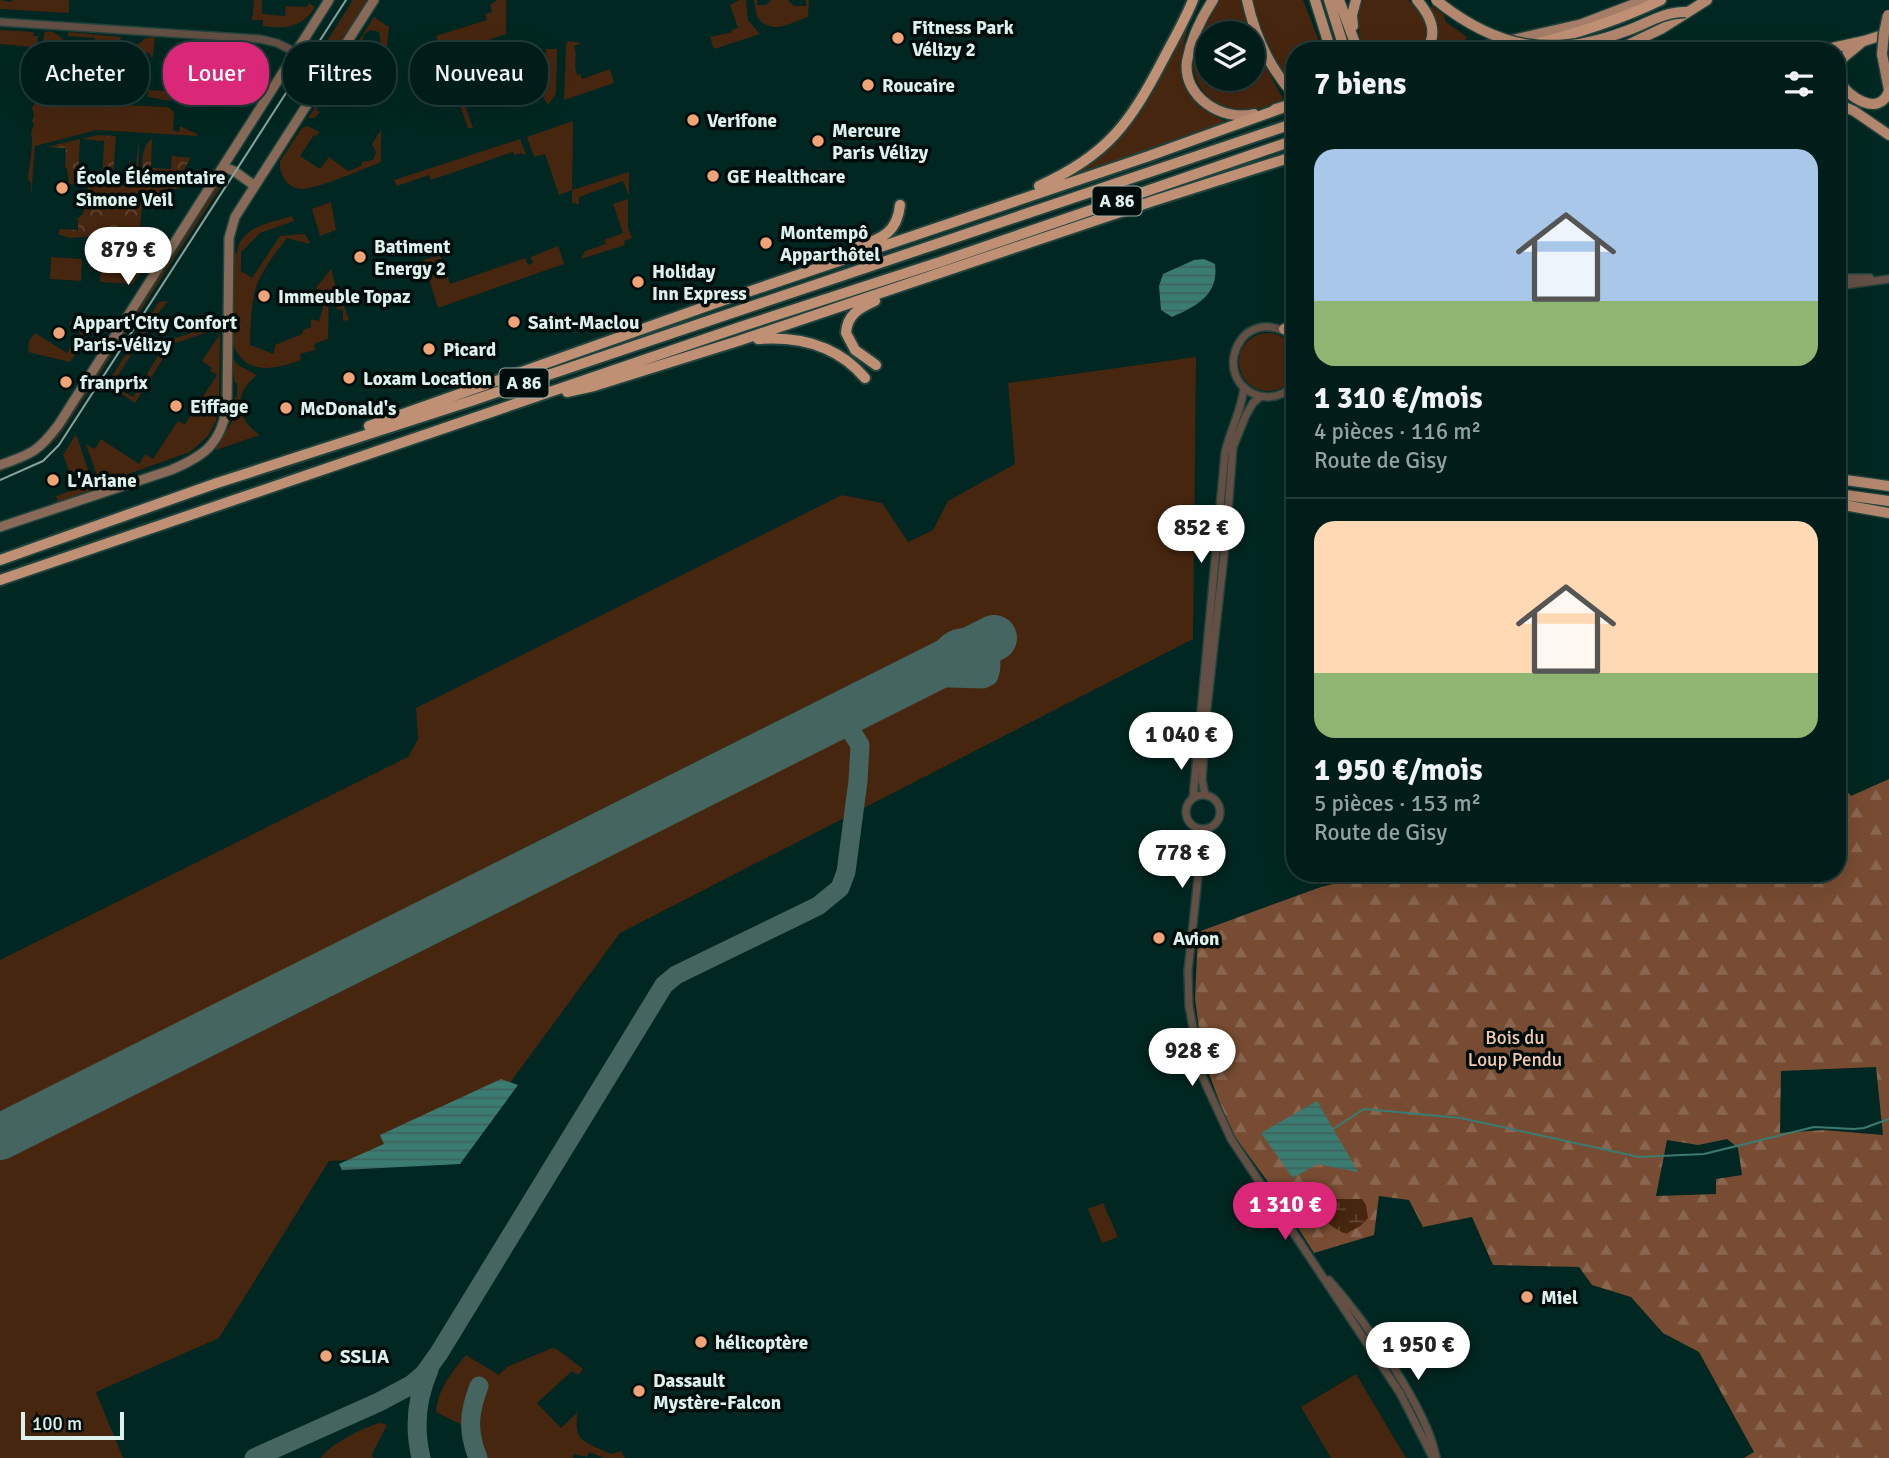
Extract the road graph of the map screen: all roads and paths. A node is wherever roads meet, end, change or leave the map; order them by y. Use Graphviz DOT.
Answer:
graph roads {
  1 [pos="329,0"];
  2 [pos="374,0"];
  3 [pos="1193,0"];
  4 [pos="1213,0"];
  5 [pos="1247,0"];
  6 [pos="1309,0"];
  7 [pos="1315,0"];
  8 [pos="1329,0"];
  9 [pos="1339,0"];
  10 [pos="1356,0"];
  11 [pos="1416,0"];
  12 [pos="1436,0"];
  13 [pos="1645,0"];
  14 [pos="1661,0"];
  15 [pos="1707,0"];
  16 [pos="1686,12"];
  17 [pos="1889,14"];
  18 [pos="0,22"];
  19 [pos="1324,29"];
  20 [pos="1889,33"];
  21 [pos="1864,41"];
  22 [pos="302,42"];
  23 [pos="347,42"];
  24 [pos="1328,42"];
  25 [pos="1342,42"];
  26 [pos="1355,42"];
  27 [pos="1356,42"];
  28 [pos="1431,42"];
  29 [pos="1503,42"];
  30 [pos="1512,42"];
  31 [pos="1542,42"];
  32 [pos="1591,42"];
  33 [pos="1634,42"];
  34 [pos="1846,45"];
  35 [pos="283,46"];
  36 [pos="1846,55"];
  37 [pos="283,71"];
  38 [pos="1286,86"];
  39 [pos="1846,90"];
  40 [pos="1889,91"];
  41 [pos="307,105"];
  42 [pos="1286,106"];
  43 [pos="1282,108"];
  44 [pos="1846,108"];
  45 [pos="1286,126"];
  46 [pos="1889,135"];
  47 [pos="1286,143"];
  48 [pos="1286,159"];
  49 [pos="223,167"];
  50 [pos="255,186"];
  51 [pos="900,205"];
  52 [pos="975,215"];
  53 [pos="938,275"];
  54 [pos="1889,279"];
  55 [pos="1846,282"];
  56 [pos="654,324"];
  57 [pos="1284,329"];
  58 [pos="738,341"];
  59 [pos="876,365"];
  60 [pos="864,377"];
  61 [pos="1244,387"];
  62 [pos="1286,391"];
  63 [pos="1261,396"];
  64 [pos="523,401"];
  65 [pos="309,452"];
  66 [pos="0,465"];
  67 [pos="1846,480"];
  68 [pos="1889,486"];
  69 [pos="1846,495"];
  70 [pos="1889,501"];
  71 [pos="1846,505"];
  72 [pos="1889,513"];
  73 [pos="0,527"];
  74 [pos="0,560"];
  75 [pos="0,580"];
  76 [pos="1205,795"];
  77 [pos="1193,798"];
  78 [pos="1203,830"];
  79 [pos="1434,1458"];
  1 -- 22 [label="main road"];
  2 -- 23 [label="main road"];
  3 -- 52 [label="highway"];
  4 -- 43 [label="highway"];
  5 -- 38 [label="highway"];
  6 -- 19 [label="highway"];
  7 -- 19 [label="highway"];
  8 -- 25 [label="highway"];
  9 -- 26 [label="highway"];
  10 -- 27 [label="highway"];
  11 -- 28 [label="highway"];
  12 -- 30 [label="highway, bridge"];
  13 -- 29 [label="main road"];
  14 -- 31 [label="highway"];
  15 -- 16 [label="highway"];
  16 -- 32 [label="highway, bridge"];
  16 -- 33 [label="highway"];
  17 -- 40 [label="main road, bridge"];
  18 -- 35 [label="street"];
  19 -- 24 [label="highway"];
  20 -- 21 [label="highway"];
  21 -- 34 [label="highway"];
  21 -- 36 [label="highway"];
  37 -- 49 [label="main road"];
  39 -- 40 [label="highway"];
  41 -- 50 [label="main road"];
  42 -- 43 [label="highway"];
  43 -- 52 [label="highway"];
  44 -- 46 [label="highway"];
  45 -- 65 [label="highway, A 86"];
  47 -- 64 [label="highway, A 86"];
  48 -- 53 [label="highway"];
  49 -- 50 [label="main road"];
  49 -- 66 [label="main road"];
  50 -- 73 [label="main road"];
  51 -- 56 [label="highway"];
  52 -- 56 [label="highway"];
  53 -- 58 [label="highway"];
  53 -- 59 [label="highway"];
  54 -- 55 [label="street"];
  56 -- 65 [label="highway"];
  57 -- 61 [label="street"];
  58 -- 60 [label="highway"];
  58 -- 64 [label="highway"];
  61 -- 63 [label="street"];
  61 -- 77 [label="street"];
  62 -- 63 [label="street"];
  63 -- 76 [label="street"];
  64 -- 75 [label="highway, A 86"];
  65 -- 74 [label="highway, A 86"];
  67 -- 68 [label="highway"];
  69 -- 70 [label="highway"];
  71 -- 72 [label="highway"];
  76 -- 77 [label="street"];
  76 -- 78 [label="street"];
  77 -- 78 [label="street"];
  78 -- 79 [label="street"];
}
